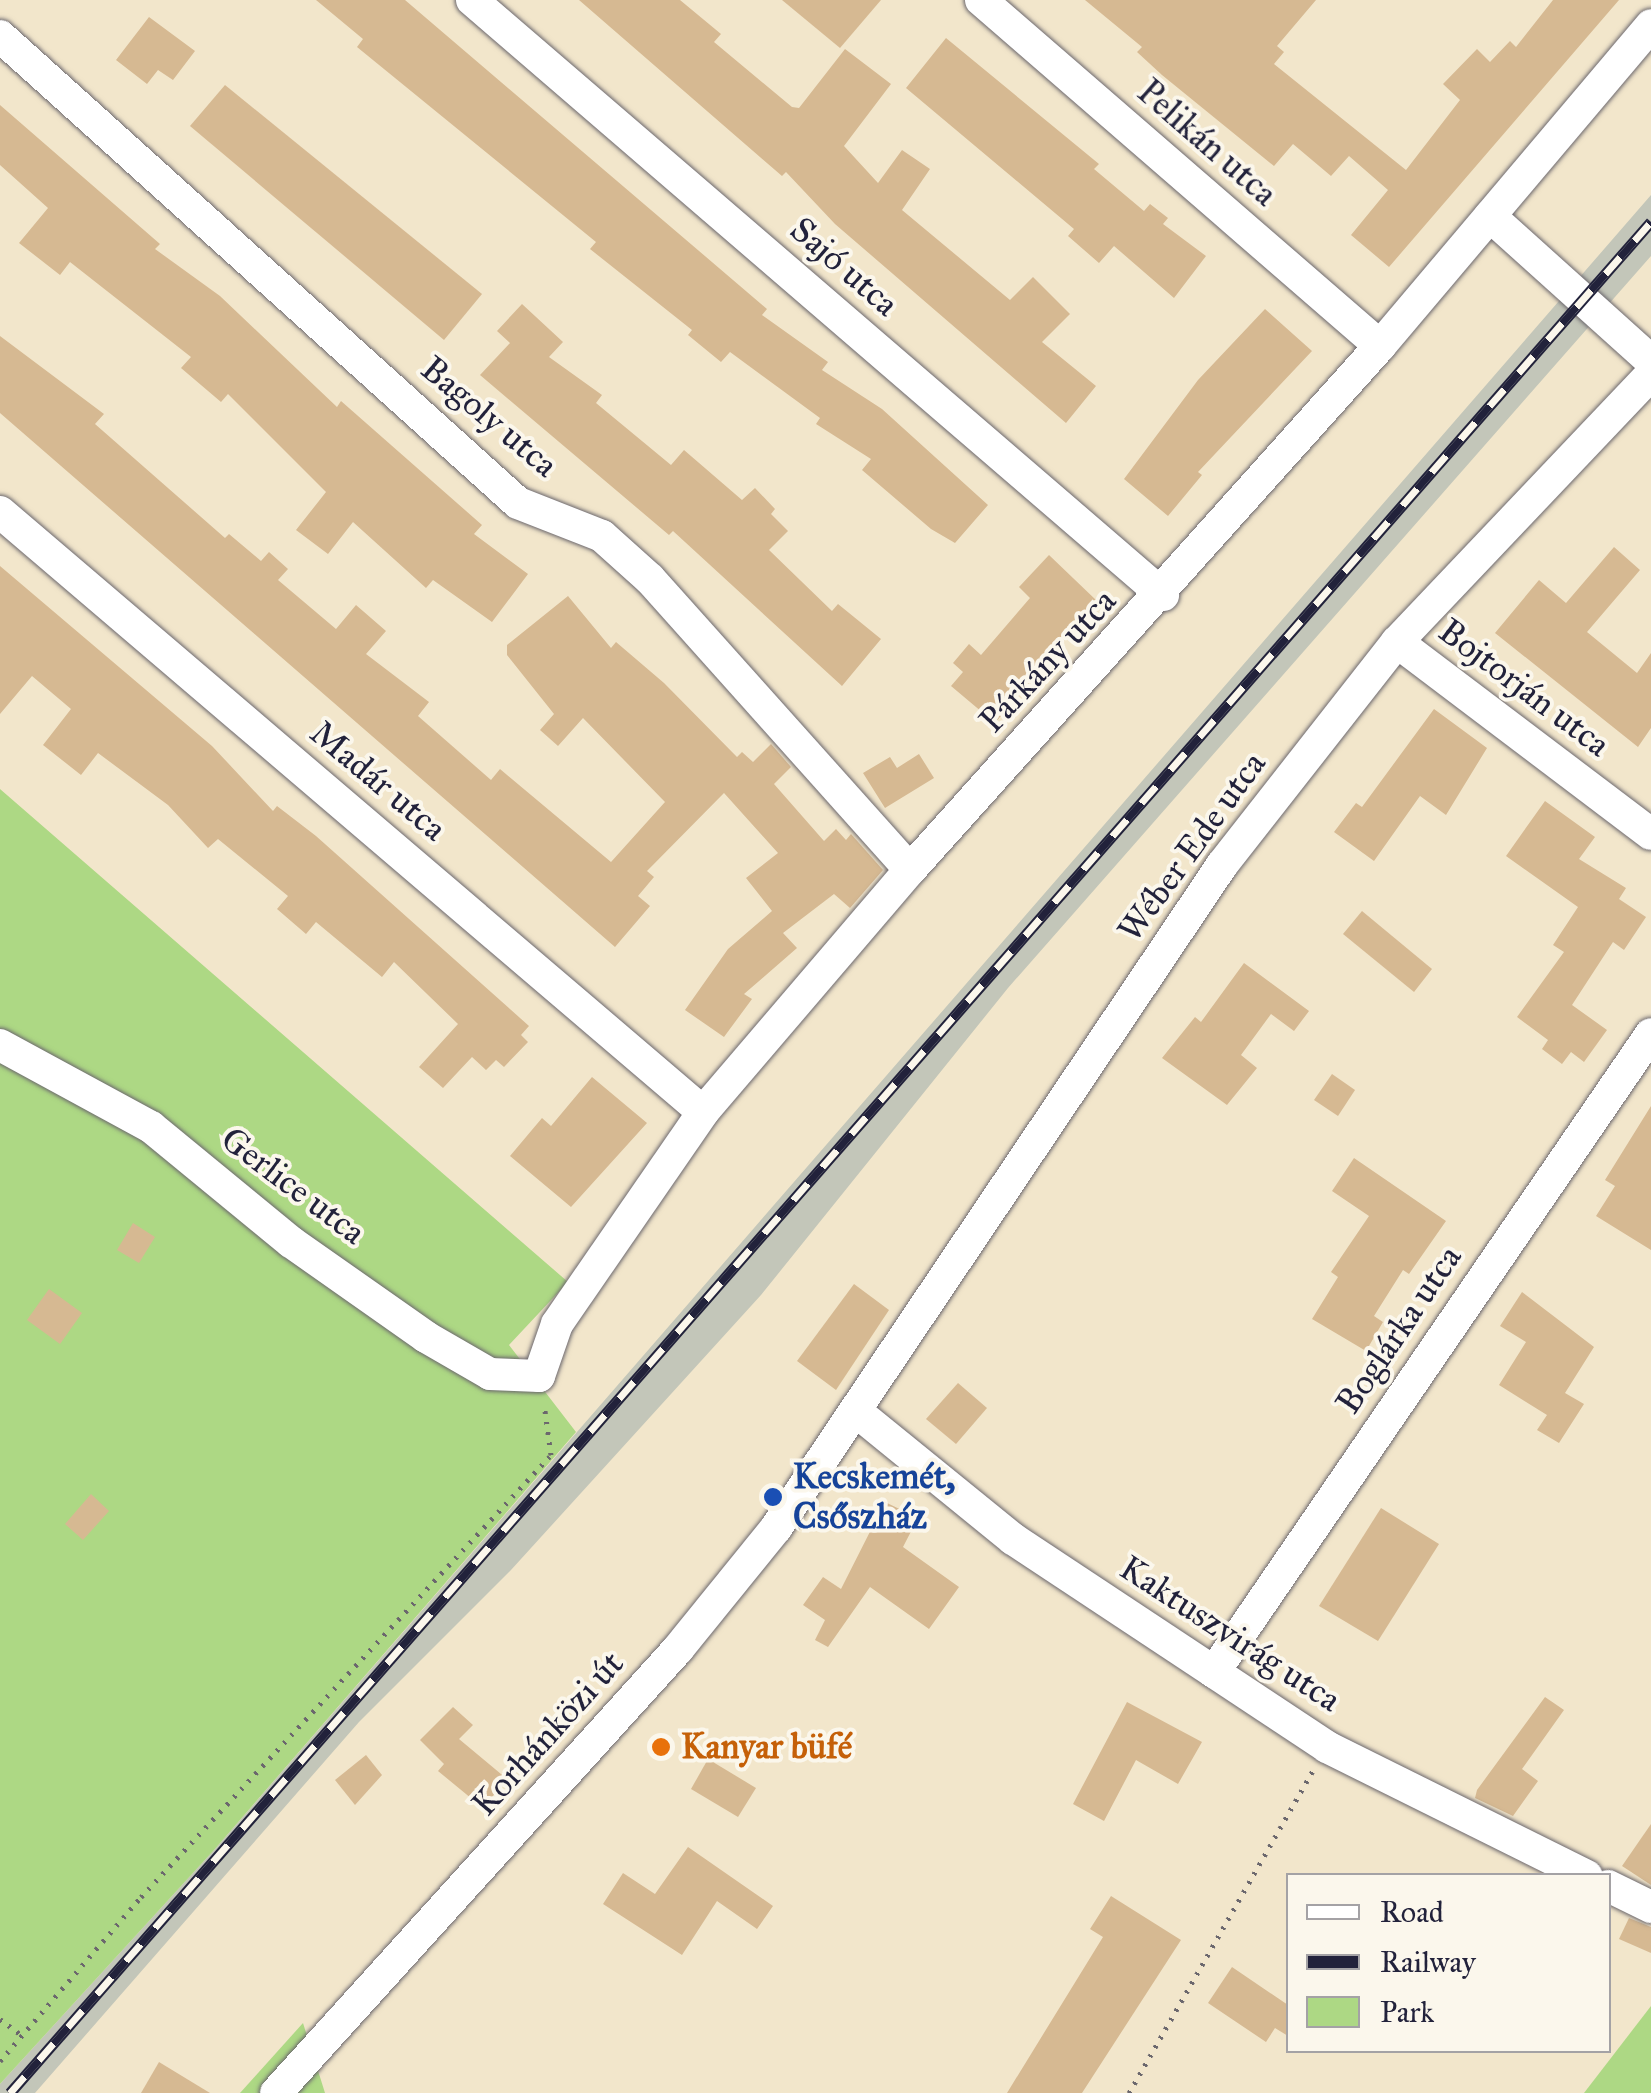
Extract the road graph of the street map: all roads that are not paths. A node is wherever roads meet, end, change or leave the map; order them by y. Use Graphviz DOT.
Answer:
graph roads {
  1 [pos="472,0"];
  2 [pos="981,0"];
  3 [pos="1651,24"];
  4 [pos="0,36"];
  5 [pos="1490,216"];
  6 [pos="1380,346"];
  7 [pos="1651,360"];
  8 [pos="1651,374"];
  9 [pos="0,512"];
  10 [pos="1163,595"];
  11 [pos="1397,642"];
  12 [pos="1651,834"];
  13 [pos="910,870"];
  14 [pos="1651,1034"];
  15 [pos="0,1045"];
  16 [pos="703,1112"];
  17 [pos="540,1376"];
  18 [pos="858,1412"];
  19 [pos="1214,1672"];
  20 [pos="1581,1873"];
  21 [pos="1611,1887"];
  22 [pos="1651,1907"];
  23 [pos="276,2093"];
  1 -- 10 [label="street, Sajó utca"];
  2 -- 6 [label="street, Pelikán utca"];
  3 -- 5 [label="street, Párkány utca"];
  4 -- 13 [label="street, Bagoly utca"];
  5 -- 6 [label="street, Párkány utca"];
  5 -- 7 [label="street"];
  6 -- 10 [label="street, Párkány utca"];
  8 -- 11 [label="street, Wéber Ede utca"];
  9 -- 16 [label="street, Madár utca"];
  10 -- 13 [label="street, Párkány utca"];
  11 -- 12 [label="street, Bojtorján utca"];
  11 -- 18 [label="street, Wéber Ede utca"];
  13 -- 16 [label="street, Párkány utca"];
  14 -- 19 [label="street, Boglárka utca"];
  15 -- 17 [label="street, Gerlice utca"];
  16 -- 17 [label="street, Párkány utca"];
  18 -- 19 [label="street, Kaktuszvirág utca"];
  18 -- 23 [label="street, Korhánközi út"];
  19 -- 20 [label="street, Kaktuszvirág utca"];
  21 -- 22 [label="street"];
}
